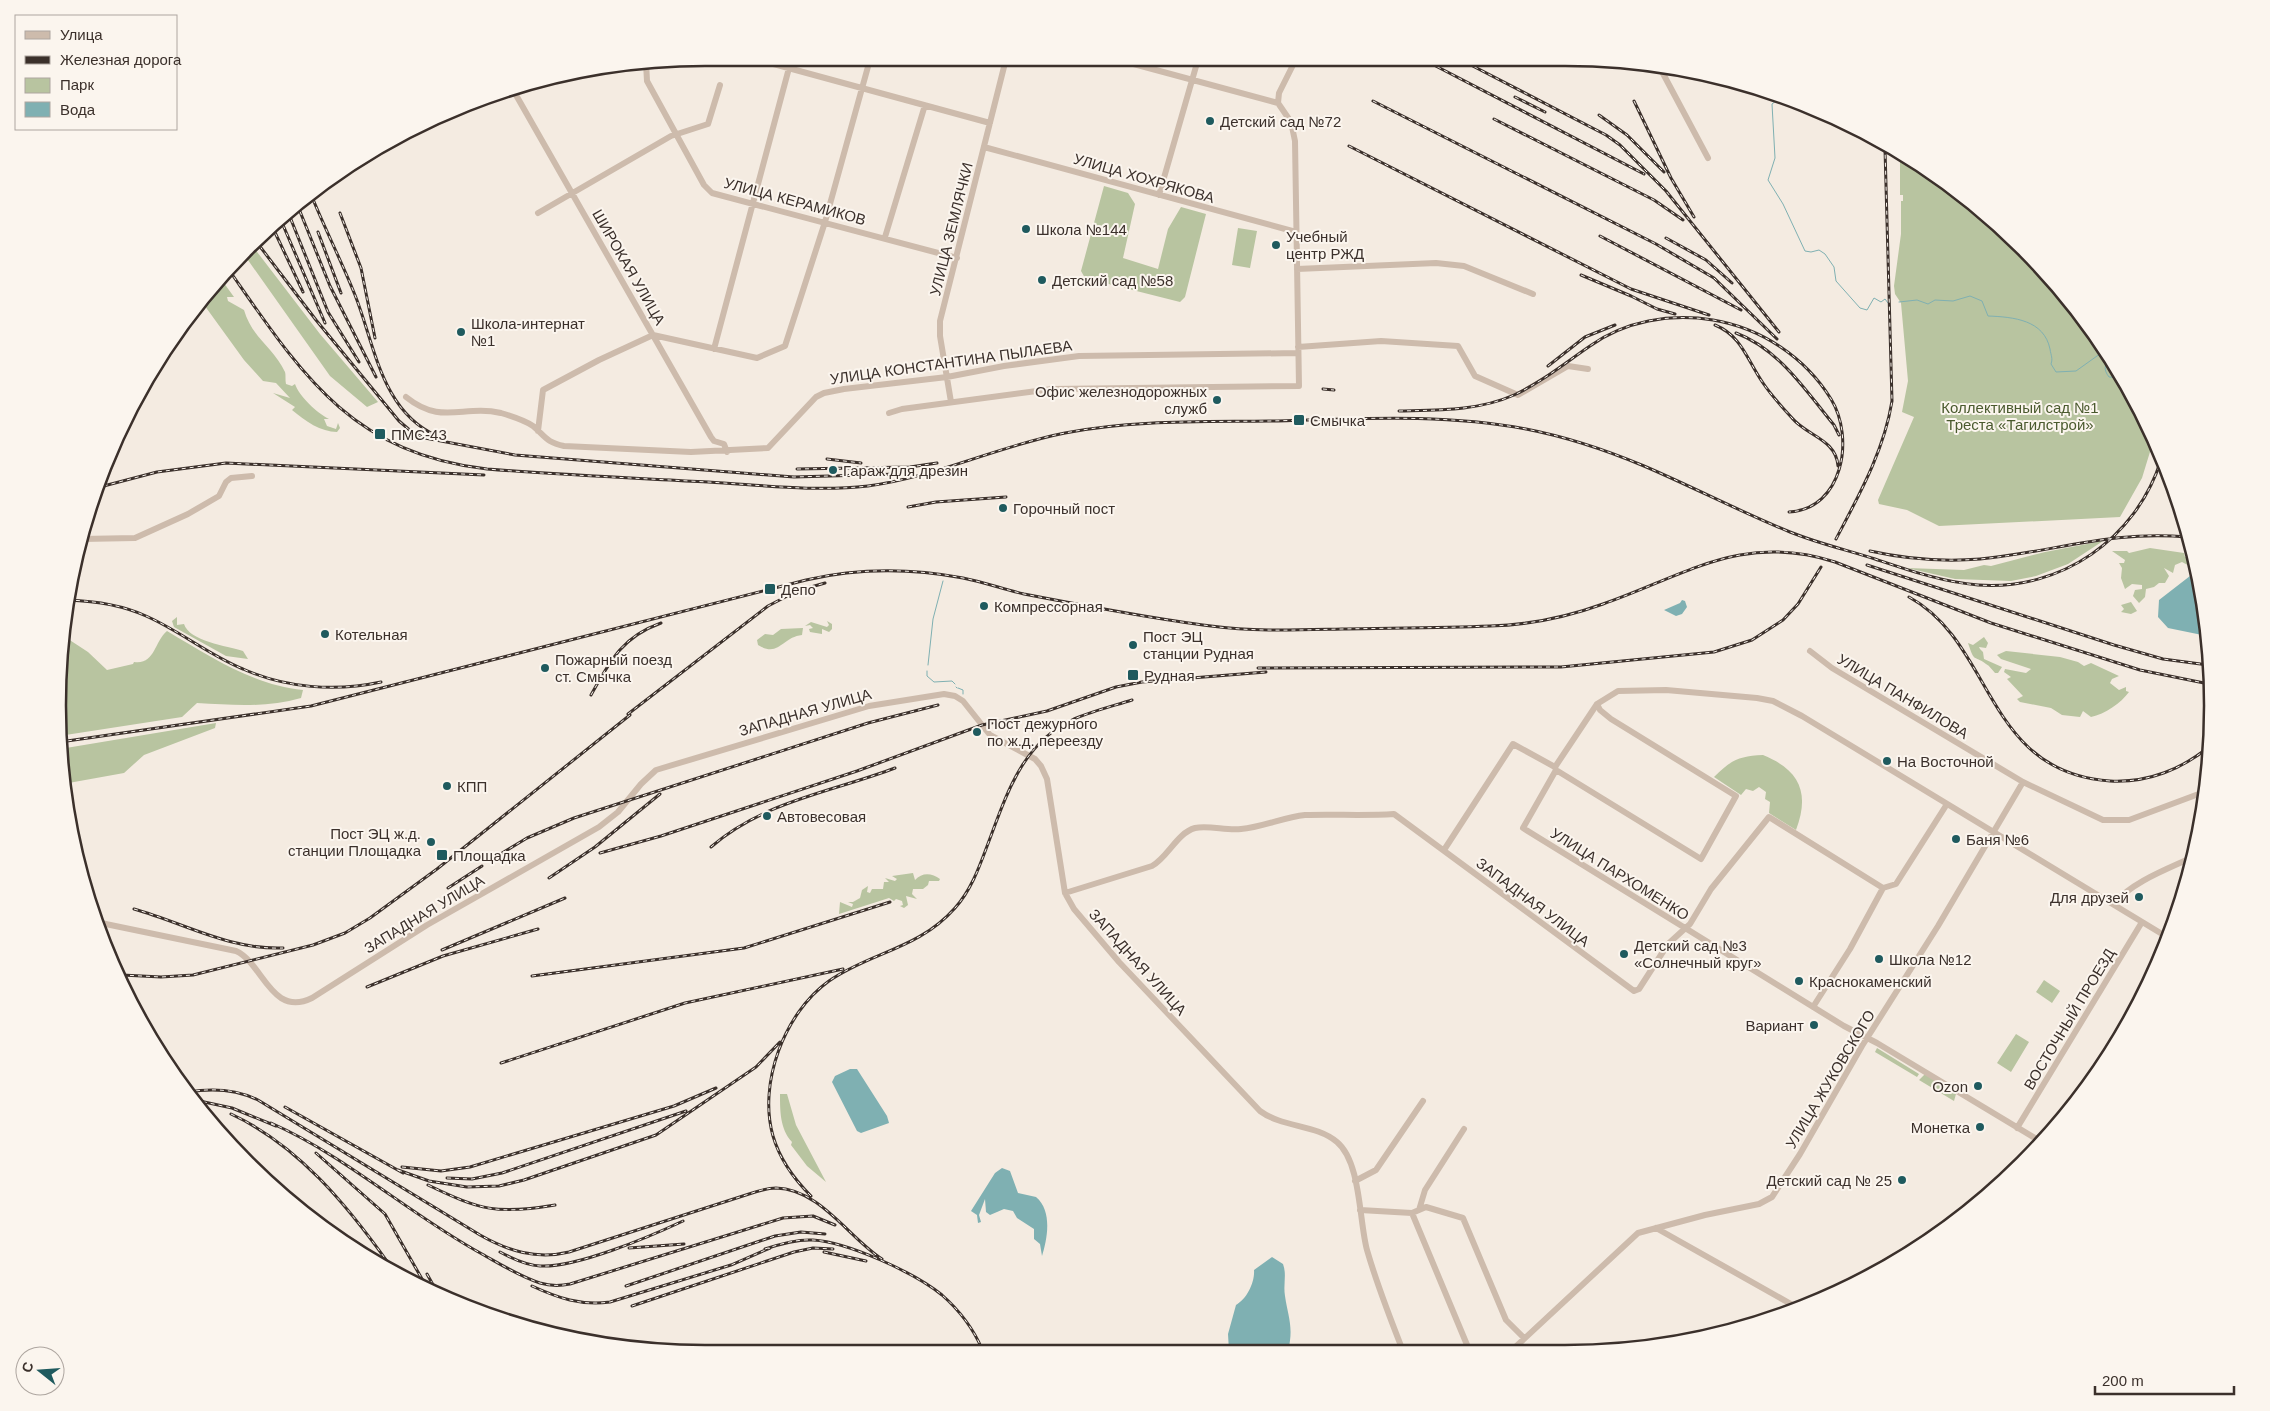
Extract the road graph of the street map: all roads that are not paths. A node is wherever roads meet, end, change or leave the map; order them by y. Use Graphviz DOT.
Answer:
graph roads {
  1 [pos="781,66"];
  2 [pos="868,66"];
  3 [pos="1004,66"];
  4 [pos="1141,66"];
  5 [pos="1196,66"];
  6 [pos="1292,66"];
  7 [pos="789,68"];
  8 [pos="646,70"];
  9 [pos="1664,75"];
  10 [pos="1193,80"];
  11 [pos="720,85"];
  12 [pos="862,87"];
  13 [pos="516,95"];
  14 [pos="1278,104"];
  15 [pos="925,105"];
  16 [pos="990,123"];
  17 [pos="677,133"];
  18 [pos="984,147"];
  19 [pos="1708,158"];
  20 [pos="572,193"];
  21 [pos="1159,196"];
  22 [pos="753,203"];
  23 [pos="538,213"];
  24 [pos="825,222"];
  25 [pos="1296,232"];
  26 [pos="885,238"];
  27 [pos="957,258"];
  28 [pos="1297,269"];
  29 [pos="1534,294"];
  30 [pos="653,335"];
  31 [pos="714,349"];
  32 [pos="1298,350"];
  33 [pos="1588,369"];
  34 [pos="947,377"];
  35 [pos="406,396"];
  36 [pos="951,402"];
  37 [pos="888,413"];
  38 [pos="538,431"];
  39 [pos="727,452"];
  40 [pos="252,476"];
  41 [pos="88,539"];
  42 [pos="1810,651"];
  43 [pos="1597,704"];
  44 [pos="1556,769"];
  45 [pos="2023,782"];
  46 [pos="2197,795"];
  47 [pos="1947,804"];
  48 [pos="1994,832"];
  49 [pos="1444,850"];
  50 [pos="2184,861"];
  51 [pos="1883,888"];
  52 [pos="1066,893"];
  53 [pos="2113,904"];
  54 [pos="2142,922"];
  55 [pos="105,924"];
  56 [pos="1684,929"];
  57 [pos="2162,933"];
  58 [pos="1813,1007"];
  59 [pos="1868,1039"];
  60 [pos="1423,1101"];
  61 [pos="2017,1128"];
  62 [pos="1464,1129"];
  63 [pos="2035,1138"];
  64 [pos="1355,1181"];
  65 [pos="1360,1210"];
  66 [pos="1419,1210"];
  67 [pos="1412,1213"];
  68 [pos="1656,1228"];
  69 [pos="1790,1303"];
  70 [pos="1524,1338"];
  71 [pos="1401,1345"];
  72 [pos="1467,1345"];
  73 [pos="1517,1345"];
  1 -- 7 [label="street"];
  2 -- 12 [label="street"];
  3 -- 16 [label="street, УЛИЦА ЗЕМЛЯЧКИ"];
  4 -- 10 [label="street"];
  5 -- 10 [label="street"];
  6 -- 14 [label="street"];
  7 -- 12 [label="street"];
  7 -- 22 [label="street"];
  8 -- 17 [label="street, УЛИЦА КЕРАМИКОВ"];
  9 -- 19 [label="street"];
  10 -- 14 [label="street"];
  10 -- 21 [label="street"];
  11 -- 17 [label="street"];
  12 -- 15 [label="street"];
  12 -- 24 [label="street"];
  13 -- 20 [label="street, ШИРОКАЯ УЛИЦА"];
  14 -- 25 [label="street"];
  15 -- 16 [label="street"];
  15 -- 26 [label="street"];
  16 -- 18 [label="street, УЛИЦА ЗЕМЛЯЧКИ"];
  17 -- 20 [label="street"];
  17 -- 22 [label="street, УЛИЦА КЕРАМИКОВ"];
  18 -- 21 [label="street, УЛИЦА ХОХРЯКОВА"];
  18 -- 27 [label="street, УЛИЦА ЗЕМЛЯЧКИ"];
  20 -- 23 [label="street"];
  20 -- 30 [label="street, ШИРОКАЯ УЛИЦА"];
  21 -- 25 [label="street, УЛИЦА ХОХРЯКОВА"];
  22 -- 24 [label="street, УЛИЦА КЕРАМИКОВ"];
  22 -- 31 [label="street"];
  24 -- 26 [label="street, УЛИЦА КЕРАМИКОВ"];
  24 -- 31 [label="street"];
  25 -- 28 [label="street"];
  26 -- 27 [label="street, УЛИЦА КЕРАМИКОВ"];
  27 -- 34 [label="street, УЛИЦА ЗЕМЛЯЧКИ"];
  28 -- 29 [label="street"];
  28 -- 32 [label="street"];
  30 -- 31 [label="street"];
  30 -- 38 [label="street"];
  30 -- 39 [label="street, ШИРОКАЯ УЛИЦА"];
  32 -- 33 [label="street, УЛИЦА КОНСТАНТИНА ПЫЛАЕВА"];
  32 -- 34 [label="street, УЛИЦА КОНСТАНТИНА ПЫЛАЕВА"];
  32 -- 36 [label="street"];
  34 -- 36 [label="street, УЛИЦА ЗЕМЛЯЧКИ"];
  34 -- 39 [label="street, УЛИЦА КОНСТАНТИНА ПЫЛАЕВА"];
  35 -- 38 [label="street, УЛИЦА КОНСТАНТИНА ПЫЛАЕВА"];
  36 -- 37 [label="street"];
  38 -- 39 [label="street, УЛИЦА КОНСТАНТИНА ПЫЛАЕВА"];
  40 -- 41 [label="street"];
  42 -- 45 [label="street, УЛИЦА ПАНФИЛОВА"];
  43 -- 44 [label="street"];
  43 -- 44 [label="street"];
  43 -- 47 [label="street"];
  44 -- 49 [label="street"];
  44 -- 56 [label="street, УЛИЦА ПАРХОМЕНКО"];
  45 -- 46 [label="street, УЛИЦА ПАНФИЛОВА"];
  45 -- 48 [label="street, УЛИЦА ЖУКОВСКОГО"];
  47 -- 48 [label="street"];
  47 -- 51 [label="street"];
  48 -- 53 [label="street"];
  48 -- 59 [label="street, УЛИЦА ЖУКОВСКОГО"];
  49 -- 52 [label="street, ЗАПАДНАЯ УЛИЦА"];
  49 -- 56 [label="street, ЗАПАДНАЯ УЛИЦА"];
  50 -- 53 [label="street"];
  51 -- 56 [label="street"];
  51 -- 58 [label="street"];
  52 -- 55 [label="street, ЗАПАДНАЯ УЛИЦА"];
  52 -- 64 [label="street, ЗАПАДНАЯ УЛИЦА"];
  53 -- 54 [label="street"];
  54 -- 57 [label="street"];
  54 -- 61 [label="street, ВОСТОЧНЫЙ ПРОЕЗД"];
  56 -- 58 [label="street, УЛИЦА ПАРХОМЕНКО"];
  58 -- 59 [label="street, УЛИЦА ПАРХОМЕНКО"];
  59 -- 61 [label="street, УЛИЦА ПАРХОМЕНКО"];
  59 -- 68 [label="street, УЛИЦА ЖУКОВСКОГО"];
  60 -- 64 [label="street"];
  61 -- 63 [label="street, УЛИЦА ПАРХОМЕНКО"];
  62 -- 66 [label="street"];
  64 -- 65 [label="street, ЗАПАДНАЯ УЛИЦА"];
  65 -- 67 [label="street"];
  65 -- 71 [label="street, ЗАПАДНАЯ УЛИЦА"];
  66 -- 67 [label="street"];
  66 -- 70 [label="street"];
  67 -- 72 [label="street"];
  68 -- 69 [label="street"];
  68 -- 70 [label="street, УЛИЦА ЖУКОВСКОГО"];
  70 -- 73 [label="street, УЛИЦА ЖУКОВСКОГО"];
}
